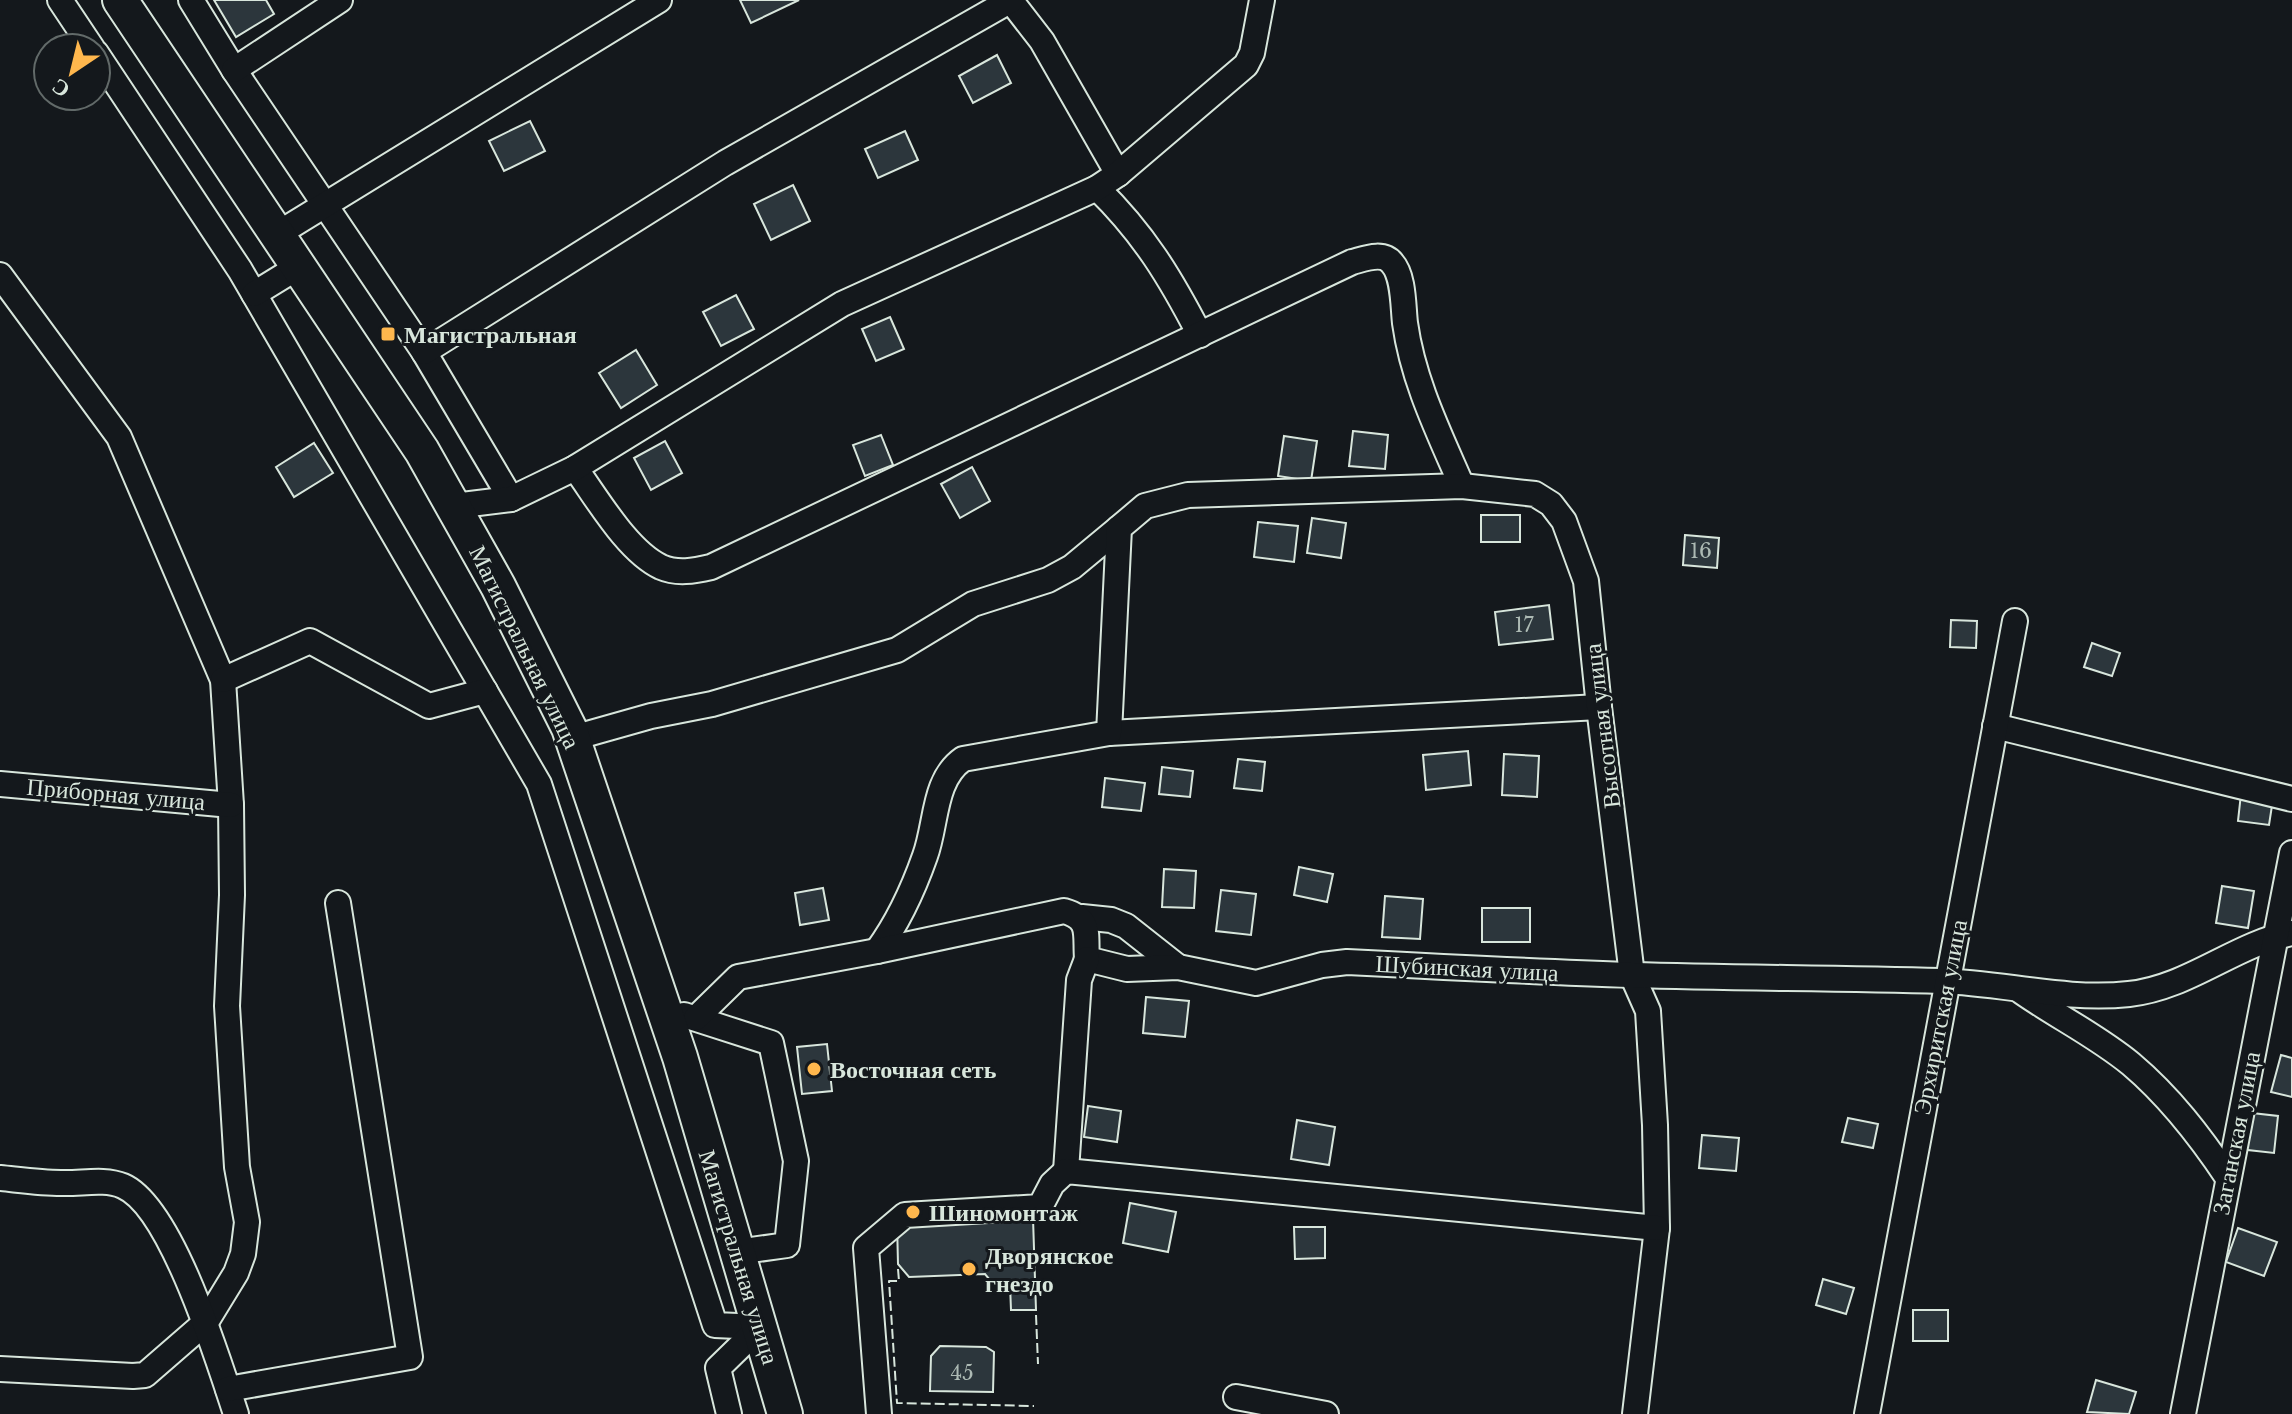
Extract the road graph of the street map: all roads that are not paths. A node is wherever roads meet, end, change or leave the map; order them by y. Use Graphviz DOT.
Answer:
graph roads {
  1 [pos="60,0"];
  2 [pos="120,0"];
  3 [pos="191,0"];
  4 [pos="340,0"];
  5 [pos="659,0"];
  6 [pos="1011,0"];
  7 [pos="1257,6"];
  8 [pos="81,32"];
  9 [pos="234,70"];
  10 [pos="112,77"];
  11 [pos="1118,174"];
  12 [pos="1097,188"];
  13 [pos="326,203"];
  14 [pos="276,235"];
  15 [pos="298,267"];
  16 [pos="0,275"];
  17 [pos="254,294"];
  18 [pos="1200,335"];
  19 [pos="424,352"];
  20 [pos="575,468"];
  21 [pos="1462,486"];
  22 [pos="511,499"];
  23 [pos="454,506"];
  24 [pos="1119,528"];
  25 [pos="2015,621"];
  26 [pos="223,680"];
  27 [pos="485,691"];
  28 [pos="1599,707"];
  29 [pos="1995,726"];
  30 [pos="1109,733"];
  31 [pos="573,738"];
  32 [pos="0,784"];
  33 [pos="2292,799"];
  34 [pos="231,805"];
  35 [pos="2292,853"];
  36 [pos="338,903"];
  37 [pos="1082,917"];
  38 [pos="2285,935"];
  39 [pos="877,951"];
  40 [pos="1087,959"];
  41 [pos="1178,967"];
  42 [pos="1632,975"];
  43 [pos="1947,981"];
  44 [pos="2021,991"];
  45 [pos="680,1014"];
  46 [pos="1066,1171"];
  47 [pos="0,1178"];
  48 [pos="2228,1178"];
  49 [pos="1657,1228"];
  50 [pos="737,1252"];
  51 [pos="206,1322"];
  52 [pos="760,1327"];
  53 [pos="0,1369"];
  54 [pos="228,1389"];
  55 [pos="1236,1397"];
  56 [pos="236,1414"];
  57 [pos="729,1414"];
  58 [pos="785,1414"];
  59 [pos="879,1414"];
  60 [pos="1326,1414"];
  61 [pos="1635,1414"];
  62 [pos="1867,1414"];
  63 [pos="2183,1414"];
  1 -- 8 [label="street"];
  2 -- 14 [label="highway, Магистральная улица"];
  3 -- 9 [label="street"];
  4 -- 9 [label="street"];
  5 -- 13 [label="street"];
  6 -- 11 [label="street"];
  6 -- 19 [label="street"];
  7 -- 11 [label="street"];
  9 -- 13 [label="street"];
  10 -- 17 [label="street"];
  11 -- 12 [label="street"];
  12 -- 18 [label="street"];
  12 -- 20 [label="street"];
  13 -- 14 [label="street"];
  13 -- 19 [label="street"];
  14 -- 15 [label="highway, Магистральная улица"];
  15 -- 17 [label="street"];
  15 -- 23 [label="highway, Магистральная улица"];
  16 -- 26 [label="street"];
  17 -- 27 [label="street"];
  18 -- 20 [label="street"];
  18 -- 21 [label="street"];
  19 -- 22 [label="street"];
  20 -- 22 [label="street"];
  21 -- 24 [label="street"];
  21 -- 28 [label="street, Высотная улица"];
  22 -- 23 [label="street"];
  23 -- 31 [label="highway, Магистральная улица"];
  24 -- 30 [label="street"];
  24 -- 31 [label="street"];
  25 -- 29 [label="street, Эрхиритская улица"];
  26 -- 27 [label="street"];
  26 -- 34 [label="street"];
  27 -- 52 [label="street"];
  28 -- 30 [label="street"];
  28 -- 42 [label="street, Высотная улица"];
  29 -- 33 [label="street"];
  29 -- 43 [label="street, Эрхиритская улица"];
  30 -- 39 [label="street"];
  31 -- 45 [label="highway, Магистральная улица"];
  32 -- 34 [label="street, Приборная улица"];
  34 -- 51 [label="street"];
  35 -- 38 [label="street, Заганская улица"];
  36 -- 54 [label="street"];
  37 -- 39 [label="street"];
  37 -- 40 [label="street"];
  37 -- 41 [label="street"];
  38 -- 44 [label="street, Шубинская улица"];
  38 -- 48 [label="street, Заганская улица"];
  39 -- 45 [label="street"];
  40 -- 41 [label="street, Шубинская улица"];
  40 -- 46 [label="street"];
  41 -- 42 [label="street, Шубинская улица"];
  42 -- 43 [label="street, Шубинская улица"];
  42 -- 49 [label="street, Высотная улица"];
  43 -- 44 [label="street, Шубинская улица"];
  43 -- 62 [label="street, Эрхиритская улица"];
  44 -- 48 [label="street"];
  45 -- 50 [label="highway, Магистральная улица"];
  45 -- 50 [label="street"];
  46 -- 49 [label="street"];
  46 -- 59 [label="street"];
  47 -- 51 [label="street"];
  48 -- 63 [label="street, Заганская улица"];
  49 -- 61 [label="street, Высотная улица"];
  50 -- 52 [label="highway, Магистральная улица"];
  51 -- 53 [label="street"];
  51 -- 54 [label="street"];
  52 -- 57 [label="street"];
  52 -- 58 [label="highway, Магистральная улица"];
  54 -- 56 [label="street"];
  55 -- 60 [label="street"];
}
